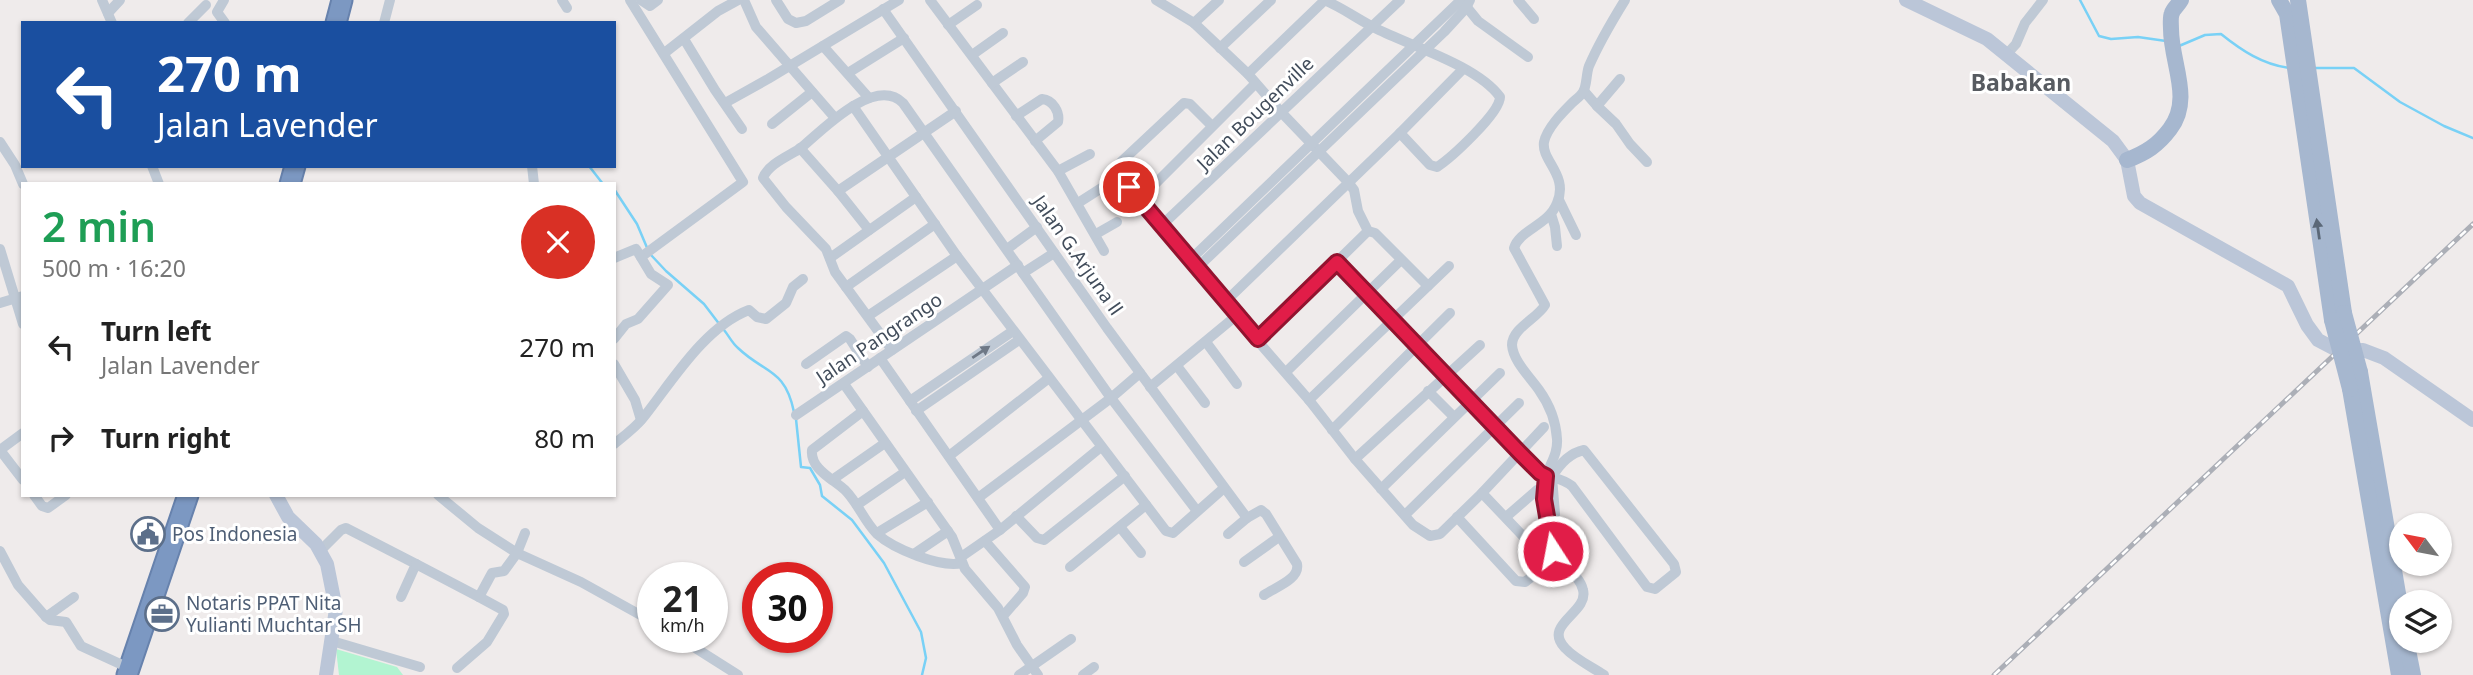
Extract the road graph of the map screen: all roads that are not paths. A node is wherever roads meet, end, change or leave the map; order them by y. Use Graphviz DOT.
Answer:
graph roads {
  1 [pos="102,0"];
  2 [pos="120,0"];
  3 [pos="224,0"];
  4 [pos="342,0"];
  5 [pos="390,0"];
  6 [pos="630,0"];
  7 [pos="641,0"];
  8 [pos="658,0"];
  9 [pos="738,0"];
  10 [pos="744,0"];
  11 [pos="776,0"];
  12 [pos="840,0"];
  13 [pos="899,0"];
  14 [pos="930,0"];
  15 [pos="1156,0"];
  16 [pos="1219,0"];
  17 [pos="1271,0"];
  18 [pos="1400,0"];
  19 [pos="1518,0"];
  20 [pos="1625,0"];
  21 [pos="1906,0"];
  22 [pos="2043,0"];
  23 [pos="2181,0"];
  24 [pos="2279,0"];
  25 [pos="2298,0"];
  26 [pos="1329,1"];
  27 [pos="1466,3"];
  28 [pos="206,5"];
  29 [pos="977,5"];
  30 [pos="716,6"];
  31 [pos="883,9"];
  32 [pos="110,18"];
  33 [pos="1534,19"];
  34 [pos="190,21"];
  35 [pos="223,21"];
  36 [pos="337,21"];
  37 [pos="385,21"];
  38 [pos="1195,23"];
  39 [pos="948,24"];
  40 [pos="1372,26"];
  41 [pos="1003,33"];
  42 [pos="904,38"];
  43 [pos="684,39"];
  44 [pos="824,46"];
  45 [pos="1220,47"];
  46 [pos="1419,47"];
  47 [pos="667,51"];
  48 [pos="972,55"];
  49 [pos="2006,55"];
  50 [pos="1528,57"];
  51 [pos="2301,61"];
  52 [pos="1023,62"];
  53 [pos="790,66"];
  54 [pos="1463,69"];
  55 [pos="848,73"];
  56 [pos="1248,74"];
  57 [pos="1620,79"];
  58 [pos="992,83"];
  59 [pos="1255,84"];
  60 [pos="1584,91"];
  61 [pos="812,92"];
  62 [pos="869,98"];
  63 [pos="725,103"];
  64 [pos="853,106"];
  65 [pos="1597,106"];
  66 [pos="956,111"];
  67 [pos="1281,112"];
  68 [pos="1016,116"];
  69 [pos="835,118"];
  70 [pos="772,124"];
  71 [pos="1212,126"];
  72 [pos="742,129"];
  73 [pos="924,132"];
  74 [pos="1401,133"];
  75 [pos="1035,141"];
  76 [pos="0,142"];
  77 [pos="1315,147"];
  78 [pos="800,148"];
  79 [pos="1090,154"];
  80 [pos="888,158"];
  81 [pos="2127,160"];
  82 [pos="1647,162"];
  83 [pos="1058,171"];
  84 [pos="22,182"];
  85 [pos="1348,182"];
  86 [pos="1103,187"];
  87 [pos="838,191"];
  88 [pos="1335,194"];
  89 [pos="916,197"];
  90 [pos="1139,200"];
  91 [pos="1559,200"];
  92 [pos="1078,203"];
  93 [pos="1359,211"];
  94 [pos="1551,214"];
  95 [pos="1117,222"];
  96 [pos="935,224"];
  97 [pos="1161,226"];
  98 [pos="1037,227"];
  99 [pos="869,230"];
  100 [pos="1368,231"];
  101 [pos="1096,234"];
  102 [pos="1576,236"];
  103 [pos="1557,246"];
  104 [pos="0,249"];
  105 [pos="1007,249"];
  106 [pos="1104,251"];
  107 [pos="1054,253"];
  108 [pos="957,256"];
  109 [pos="616,257"];
  110 [pos="641,257"];
  111 [pos="830,258"];
  112 [pos="1401,260"];
  113 [pos="1337,262"];
  114 [pos="1194,264"];
  115 [pos="1449,267"];
  116 [pos="1020,269"];
  117 [pos="803,279"];
  118 [pos="1428,286"];
  119 [pos="846,287"];
  120 [pos="982,289"];
  121 [pos="1368,294"];
  122 [pos="19,298"];
  123 [pos="1225,302"];
  124 [pos="0,303"];
  125 [pos="1450,313"];
  126 [pos="868,316"];
  127 [pos="1236,316"];
  128 [pos="2338,317"];
  129 [pos="1393,321"];
  130 [pos="1016,335"];
  131 [pos="616,336"];
  132 [pos="1258,339"];
  133 [pos="1206,342"];
  134 [pos="1480,345"];
  135 [pos="1417,346"];
  136 [pos="892,350"];
  137 [pos="880,358"];
  138 [pos="806,364"];
  139 [pos="1177,366"];
  140 [pos="616,367"];
  141 [pos="868,367"];
  142 [pos="1286,372"];
  143 [pos="1140,373"];
  144 [pos="1500,373"];
  145 [pos="1446,375"];
  146 [pos="1049,378"];
  147 [pos="844,384"];
  148 [pos="1237,384"];
  149 [pos="1150,387"];
  150 [pos="1428,391"];
  151 [pos="1111,398"];
  152 [pos="1309,400"];
  153 [pos="1471,401"];
  154 [pos="1205,403"];
  155 [pos="1519,403"];
  156 [pos="913,406"];
  157 [pos="863,411"];
  158 [pos="796,415"];
  159 [pos="1454,416"];
  160 [pos="641,420"];
  161 [pos="2473,420"];
  162 [pos="1081,421"];
  163 [pos="1495,427"];
  164 [pos="1544,427"];
  165 [pos="1332,430"];
  166 [pos="21,434"];
  167 [pos="616,442"];
  168 [pos="885,443"];
  169 [pos="1101,447"];
  170 [pos="0,450"];
  171 [pos="1520,453"];
  172 [pos="949,456"];
  173 [pos="1355,459"];
  174 [pos="905,472"];
  175 [pos="1125,476"];
  176 [pos="21,477"];
  177 [pos="1549,477"];
  178 [pos="832,480"];
  179 [pos="1224,488"];
  180 [pos="1381,489"];
  181 [pos="1537,490"];
  182 [pos="1482,493"];
  183 [pos="35,497"];
  184 [pos="63,497"];
  185 [pos="187,497"];
  186 [pos="277,497"];
  187 [pos="440,497"];
  188 [pos="978,498"];
  189 [pos="928,502"];
  190 [pos="858,505"];
  191 [pos="1146,505"];
  192 [pos="1197,511"];
  193 [pos="1555,514"];
  194 [pos="1405,515"];
  195 [pos="1016,516"];
  196 [pos="1457,517"];
  197 [pos="1507,517"];
  198 [pos="1247,518"];
  199 [pos="1120,527"];
  200 [pos="1000,530"];
  201 [pos="948,531"];
  202 [pos="525,533"];
  203 [pos="877,533"];
  204 [pos="1228,534"];
  205 [pos="1279,537"];
  206 [pos="985,541"];
  207 [pos="321,550"];
  208 [pos="0,551"];
  209 [pos="517,553"];
  210 [pos="1141,553"];
  211 [pos="914,554"];
  212 [pos="962,560"];
  213 [pos="1244,562"];
  214 [pos="416,564"];
  215 [pos="1070,567"];
  216 [pos="2397,590"];
  217 [pos="1264,595"];
  218 [pos="74,597"];
  219 [pos="401,597"];
  220 [pos="479,597"];
  221 [pos="637,613"];
  222 [pos="1003,616"];
  223 [pos="46,617"];
  224 [pos="1071,639"];
  225 [pos="332,641"];
  226 [pos="703,653"];
  227 [pos="2409,653"];
  228 [pos="420,667"];
  229 [pos="1094,667"];
  230 [pos="457,668"];
  231 [pos="1034,670"];
  232 [pos="128,671"];
  233 [pos="326,675"];
  234 [pos="738,675"];
  235 [pos="1019,675"];
  236 [pos="1083,675"];
  237 [pos="1604,675"];
  238 [pos="2399,675"];
  239 [pos="2413,675"];
  1 -- 32 [label="street"];
  2 -- 32 [label="street"];
  3 -- 35 [label="street"];
  4 -- 36 [label="highway"];
  5 -- 37 [label="street"];
  6 -- 110 [label="street"];
  7 -- 8 [label="street"];
  9 -- 30 [label="street"];
  10 -- 53 [label="street"];
  11 -- 12 [label="street"];
  13 -- 31 [label="street"];
  14 -- 39 [label="street"];
  15 -- 38 [label="street"];
  16 -- 38 [label="street"];
  17 -- 45 [label="street"];
  18 -- 40 [label="street, Jalan Bougenville"];
  19 -- 33 [label="street"];
  20 -- 60 [label="street"];
  21 -- 49 [label="street"];
  22 -- 49 [label="street"];
  23 -- 81 [label="main road"];
  24 -- 51 [label="main road"];
  25 -- 51 [label="main road"];
  26 -- 40 [label="street"];
  26 -- 56 [label="street"];
  27 -- 46 [label="street"];
  27 -- 50 [label="street"];
  28 -- 34 [label="street"];
  29 -- 39 [label="street"];
  30 -- 43 [label="street"];
  31 -- 42 [label="street, Jalan G.Arjuna ll"];
  31 -- 44 [label="street"];
  38 -- 45 [label="street"];
  39 -- 48 [label="street"];
  40 -- 46 [label="street"];
  40 -- 67 [label="street, Jalan Bougenville"];
  41 -- 48 [label="street"];
  42 -- 55 [label="street"];
  42 -- 66 [label="street, Jalan G.Arjuna ll"];
  43 -- 47 [label="street"];
  43 -- 63 [label="street"];
  44 -- 53 [label="street"];
  44 -- 55 [label="street"];
  45 -- 56 [label="street"];
  46 -- 54 [label="street"];
  46 -- 77 [label="street"];
  48 -- 58 [label="street"];
  49 -- 81 [label="street"];
  51 -- 128 [label="main road"];
  52 -- 58 [label="street"];
  53 -- 61 [label="street"];
  53 -- 63 [label="street"];
  54 -- 74 [label="street"];
  54 -- 74 [label="street"];
  55 -- 62 [label="street"];
  56 -- 59 [label="street"];
  57 -- 65 [label="street"];
  58 -- 68 [label="street"];
  59 -- 67 [label="street"];
  59 -- 71 [label="street"];
  60 -- 65 [label="street"];
  60 -- 91 [label="street"];
  61 -- 69 [label="street"];
  61 -- 70 [label="street"];
  62 -- 64 [label="street"];
  62 -- 73 [label="street"];
  63 -- 72 [label="street"];
  64 -- 69 [label="street"];
  64 -- 80 [label="street"];
  65 -- 82 [label="street"];
  66 -- 73 [label="street"];
  66 -- 98 [label="street, Jalan G.Arjuna ll"];
  67 -- 77 [label="street"];
  67 -- 97 [label="street, Jalan Bougenville"];
  68 -- 75 [label="street"];
  68 -- 75 [label="street"];
  69 -- 78 [label="street"];
  71 -- 90 [label="street"];
  71 -- 90 [label="street"];
  73 -- 80 [label="street"];
  73 -- 105 [label="street"];
  74 -- 85 [label="street"];
  75 -- 83 [label="street"];
  76 -- 84 [label="street"];
  77 -- 85 [label="street"];
  77 -- 114 [label="street"];
  78 -- 87 [label="street"];
  78 -- 111 [label="street"];
  79 -- 83 [label="street"];
  80 -- 87 [label="street"];
  80 -- 89 [label="street"];
  81 -- 161 [label="street"];
  83 -- 92 [label="street"];
  85 -- 88 [label="street"];
  85 -- 93 [label="street"];
  86 -- 92 [label="street"];
  87 -- 99 [label="street"];
  88 -- 93 [label="street"];
  88 -- 123 [label="street"];
  89 -- 96 [label="street"];
  89 -- 99 [label="street"];
  90 -- 97 [label="street"];
  91 -- 94 [label="street"];
  91 -- 102 [label="street"];
  92 -- 101 [label="street"];
  93 -- 100 [label="street"];
  94 -- 103 [label="street"];
  94 -- 177 [label="street"];
  95 -- 101 [label="street"];
  96 -- 108 [label="street"];
  96 -- 119 [label="street"];
  97 -- 114 [label="street"];
  98 -- 105 [label="street"];
  98 -- 107 [label="street, Jalan G.Arjuna ll"];
  99 -- 111 [label="street"];
  100 -- 112 [label="street"];
  100 -- 113 [label="street"];
  101 -- 106 [label="street"];
  104 -- 122 [label="street"];
  105 -- 116 [label="street"];
  107 -- 116 [label="street, Jalan Pangrango"];
  107 -- 143 [label="street, Jalan G.Arjuna ll"];
  108 -- 120 [label="street"];
  108 -- 126 [label="street"];
  109 -- 110 [label="street"];
  110 -- 131 [label="street"];
  111 -- 119 [label="street"];
  112 -- 118 [label="street"];
  112 -- 121 [label="street"];
  113 -- 121 [label="street"];
  113 -- 132 [label="street"];
  114 -- 123 [label="street"];
  115 -- 118 [label="street"];
  116 -- 120 [label="street, Jalan Pangrango"];
  116 -- 151 [label="street"];
  117 -- 160 [label="street"];
  118 -- 129 [label="street"];
  119 -- 126 [label="street"];
  120 -- 130 [label="street"];
  120 -- 136 [label="street, Jalan Pangrango"];
  121 -- 129 [label="street"];
  121 -- 142 [label="street"];
  122 -- 124 [label="street"];
  123 -- 127 [label="street"];
  125 -- 135 [label="street"];
  126 -- 136 [label="street"];
  127 -- 132 [label="street"];
  127 -- 133 [label="street"];
  128 -- 216 [label="main road, bridge"];
  128 -- 238 [label="main road, bridge"];
  129 -- 135 [label="street"];
  129 -- 152 [label="street"];
  130 -- 146 [label="street"];
  130 -- 156 [label="street"];
  132 -- 142 [label="street"];
  133 -- 139 [label="street"];
  133 -- 148 [label="street"];
  134 -- 145 [label="street"];
  135 -- 145 [label="street"];
  135 -- 165 [label="street"];
  136 -- 137 [label="street, Jalan Pangrango"];
  137 -- 141 [label="street, Jalan Pangrango"];
  137 -- 156 [label="street"];
  138 -- 141 [label="street"];
  139 -- 149 [label="street"];
  139 -- 154 [label="street"];
  140 -- 160 [label="street"];
  141 -- 147 [label="street, Jalan Pangrango"];
  142 -- 152 [label="street"];
  143 -- 149 [label="street, Jalan G.Arjuna ll"];
  143 -- 151 [label="street"];
  144 -- 153 [label="street"];
  145 -- 150 [label="street"];
  145 -- 153 [label="street"];
  146 -- 162 [label="street"];
  146 -- 172 [label="street"];
  147 -- 157 [label="street"];
  147 -- 158 [label="street, Jalan Pangrango"];
  149 -- 179 [label="street, Jalan G.Arjuna ll"];
  150 -- 159 [label="street"];
  150 -- 173 [label="street"];
  151 -- 162 [label="street"];
  151 -- 192 [label="street"];
  152 -- 165 [label="street"];
  153 -- 159 [label="street"];
  153 -- 163 [label="street"];
  155 -- 163 [label="street"];
  156 -- 172 [label="street"];
  157 -- 168 [label="street"];
  157 -- 178 [label="street"];
  159 -- 180 [label="street"];
  160 -- 167 [label="street"];
  162 -- 169 [label="street"];
  162 -- 188 [label="street"];
  163 -- 171 [label="street"];
  163 -- 194 [label="street"];
  164 -- 171 [label="street"];
  165 -- 173 [label="street"];
  166 -- 170 [label="street"];
  168 -- 174 [label="street"];
  168 -- 178 [label="street"];
  169 -- 175 [label="street"];
  169 -- 195 [label="street"];
  170 -- 176 [label="street"];
  171 -- 177 [label="street"];
  171 -- 182 [label="street"];
  172 -- 188 [label="street"];
  173 -- 180 [label="street"];
  174 -- 189 [label="street"];
  174 -- 190 [label="street"];
  175 -- 191 [label="street"];
  175 -- 195 [label="street"];
  177 -- 177 [label="street"];
  177 -- 193 [label="street"];
  177 -- 237 [label="street"];
  178 -- 190 [label="street"];
  179 -- 192 [label="street"];
  179 -- 198 [label="street, Jalan G.Arjuna ll"];
  180 -- 194 [label="street"];
  181 -- 197 [label="street"];
  182 -- 196 [label="street"];
  182 -- 197 [label="street"];
  183 -- 184 [label="street"];
  185 -- 232 [label="highway"];
  186 -- 207 [label="street"];
  187 -- 209 [label="street"];
  188 -- 200 [label="street"];
  189 -- 201 [label="street"];
  189 -- 203 [label="street"];
  190 -- 203 [label="street"];
  191 -- 192 [label="street"];
  191 -- 199 [label="street"];
  194 -- 196 [label="street"];
  195 -- 200 [label="street"];
  196 -- 197 [label="street"];
  198 -- 204 [label="street"];
  198 -- 205 [label="street"];
  199 -- 210 [label="street"];
  199 -- 215 [label="street"];
  200 -- 206 [label="street"];
  201 -- 211 [label="street"];
  201 -- 212 [label="street"];
  202 -- 209 [label="street"];
  203 -- 211 [label="street"];
  205 -- 213 [label="street"];
  205 -- 217 [label="street"];
  206 -- 212 [label="street"];
  206 -- 222 [label="street"];
  207 -- 214 [label="street"];
  207 -- 225 [label="street"];
  208 -- 223 [label="street"];
  209 -- 220 [label="street"];
  209 -- 221 [label="street"];
  211 -- 212 [label="street"];
  212 -- 222 [label="street"];
  214 -- 219 [label="street"];
  214 -- 220 [label="street"];
  218 -- 223 [label="street"];
  220 -- 230 [label="street"];
  222 -- 231 [label="street"];
  223 -- 232 [label="street"];
  224 -- 231 [label="street"];
  225 -- 228 [label="street"];
  225 -- 233 [label="street"];
  226 -- 234 [label="street"];
  227 -- 239 [label="main road"];
  229 -- 236 [label="street"];
  231 -- 235 [label="street"];
}
